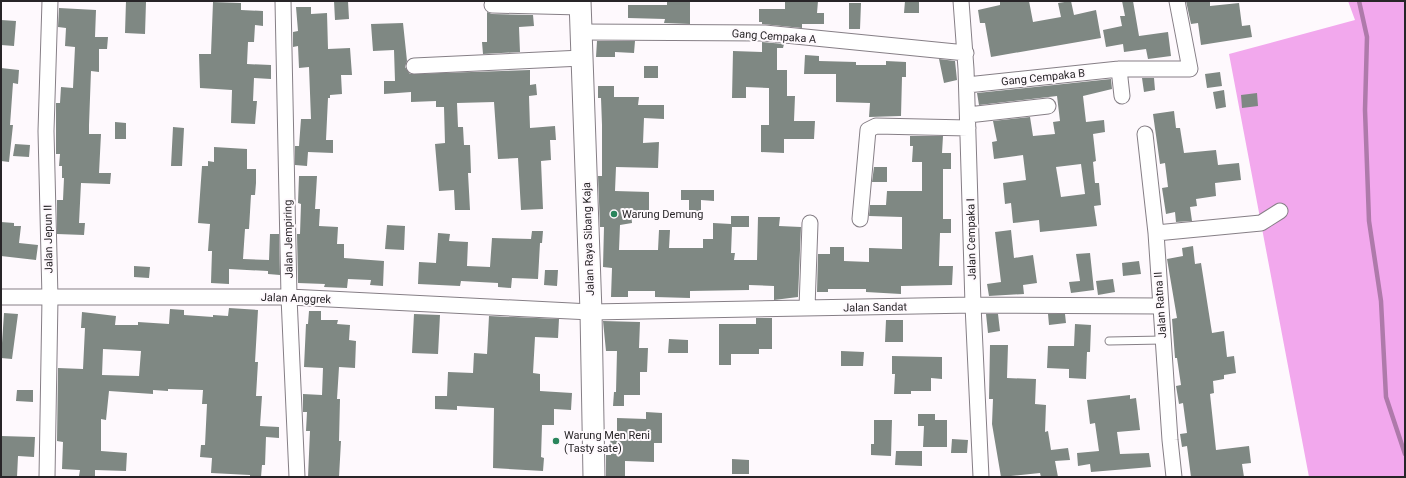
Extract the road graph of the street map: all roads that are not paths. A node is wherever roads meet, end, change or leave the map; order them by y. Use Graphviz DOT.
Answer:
graph roads {
  1 [pos="50,1"];
  2 [pos="282,1"];
  3 [pos="961,1"];
  4 [pos="1177,1"];
  5 [pos="581,4"];
  6 [pos="492,5"];
  7 [pos="581,32"];
  8 [pos="966,53"];
  9 [pos="582,58"];
  10 [pos="414,66"];
  11 [pos="1119,69"];
  12 [pos="967,85"];
  13 [pos="1122,96"];
  14 [pos="1048,106"];
  15 [pos="968,121"];
  16 [pos="1145,134"];
  17 [pos="1280,211"];
  18 [pos="860,219"];
  19 [pos="810,223"];
  20 [pos="1156,232"];
  21 [pos="1,297"];
  22 [pos="289,297"];
  23 [pos="50,298"];
  24 [pos="973,305"];
  25 [pos="1160,306"];
  26 [pos="807,308"];
  27 [pos="591,312"];
  28 [pos="1163,340"];
  29 [pos="1109,341"];
  30 [pos="47,477"];
  31 [pos="298,477"];
  32 [pos="594,477"];
  33 [pos="981,477"];
  34 [pos="1174,477"];
  1 -- 23 [label="street, Jalan Jepun II"];
  2 -- 22 [label="street, Jalan Jempiring"];
  3 -- 8 [label="street, Jalan Cempaka I"];
  4 -- 11 [label="street, Gang Cempaka B"];
  5 -- 6 [label="street"];
  5 -- 7 [label="main road, Jalan Raya Sibang Kaja"];
  7 -- 8 [label="street, Gang Cempaka A"];
  7 -- 9 [label="main road, Jalan Raya Sibang Kaja"];
  8 -- 12 [label="street, Jalan Cempaka I"];
  9 -- 10 [label="street"];
  9 -- 27 [label="main road, Jalan Raya Sibang Kaja"];
  11 -- 12 [label="street, Gang Cempaka B"];
  11 -- 13 [label="street"];
  12 -- 15 [label="street, Jalan Cempaka I"];
  14 -- 15 [label="street"];
  15 -- 18 [label="street"];
  15 -- 24 [label="street, Jalan Cempaka I"];
  16 -- 20 [label="street, Jalan Ratna II"];
  17 -- 20 [label="street"];
  19 -- 26 [label="street"];
  20 -- 25 [label="street, Jalan Ratna II"];
  21 -- 23 [label="street, Jalan Anggrek"];
  22 -- 23 [label="street, Jalan Anggrek"];
  22 -- 27 [label="street, Jalan Anggrek"];
  22 -- 31 [label="street, Jalan Jempiring"];
  23 -- 30 [label="street, Jalan Jepun II"];
  24 -- 25 [label="street, Jalan Sandat"];
  24 -- 26 [label="street, Jalan Sandat"];
  24 -- 33 [label="street, Jalan Cempaka I"];
  25 -- 28 [label="street, Jalan Ratna II"];
  26 -- 27 [label="street, Jalan Sandat"];
  27 -- 32 [label="main road, Jalan Raya Sibang Kaja"];
  28 -- 29 [label="lane"];
  28 -- 34 [label="street, Jalan Ratna II"];
}
